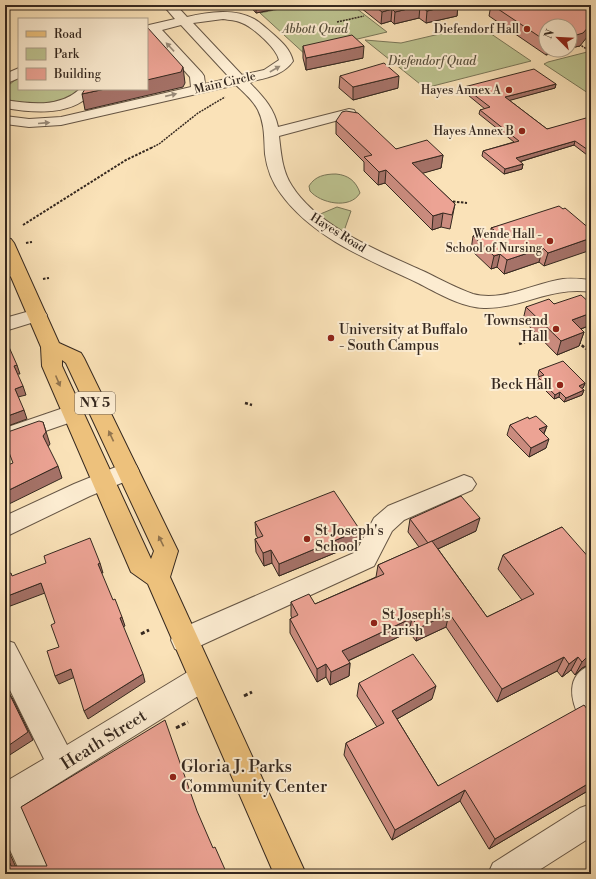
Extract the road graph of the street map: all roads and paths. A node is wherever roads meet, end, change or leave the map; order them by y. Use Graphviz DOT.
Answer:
graph roads {
  1 [pos="168,5"];
  2 [pos="364,16"];
  3 [pos="184,21"];
  4 [pos="337,22"];
  5 [pos="150,29"];
  6 [pos="578,43"];
  7 [pos="591,46"];
  8 [pos="18,73"];
  9 [pos="5,80"];
  10 [pos="240,80"];
  11 [pos="198,89"];
  12 [pos="87,90"];
  13 [pos="224,98"];
  14 [pos="5,104"];
  15 [pos="349,113"];
  16 [pos="5,120"];
  17 [pos="272,132"];
  18 [pos="445,200"];
  19 [pos="467,203"];
  20 [pos="23,225"];
  21 [pos="32,242"];
  22 [pos="5,243"];
  23 [pos="26,243"];
  24 [pos="10,271"];
  25 [pos="50,278"];
  26 [pos="44,279"];
  27 [pos="591,286"];
  28 [pos="37,315"];
  29 [pos="5,325"];
  30 [pos="539,337"];
  31 [pos="575,338"];
  32 [pos="519,344"];
  33 [pos="52,347"];
  34 [pos="586,349"];
  35 [pos="244,403"];
  36 [pos="252,405"];
  37 [pos="72,413"];
  38 [pos="5,437"];
  39 [pos="128,472"];
  40 [pos="103,481"];
  41 [pos="464,484"];
  42 [pos="5,527"];
  43 [pos="156,577"];
  44 [pos="149,630"];
  45 [pos="141,634"];
  46 [pos="184,640"];
  47 [pos="5,652"];
  48 [pos="201,679"];
  49 [pos="252,692"];
  50 [pos="244,696"];
  51 [pos="188,722"];
  52 [pos="176,728"];
  53 [pos="62,766"];
  54 [pos="5,799"];
  55 [pos="5,804"];
  56 [pos="591,819"];
  57 [pos="37,874"];
  58 [pos="290,874"];
  59 [pos="504,874"];
  1 -- 3 [label="street, Hayes Road"];
  2 -- 4 [label="path"];
  3 -- 5 [label="street, Main Circle"];
  3 -- 10 [label="street, Hayes Road"];
  10 -- 3 [label="street, Main Circle, one-way"];
  11 -- 5 [label="street, one-way"];
  6 -- 7 [label="path"];
  8 -- 9 [label="street"];
  10 -- 11 [label="street, Main Circle"];
  10 -- 17 [label="street, Hayes Road"];
  16 -- 11 [label="street, Main Circle, one-way"];
  12 -- 14 [label="street"];
  13 -- 20 [label="path"];
  15 -- 17 [label="street"];
  17 -- 27 [label="street, Hayes Road"];
  18 -- 19 [label="path"];
  21 -- 23 [label="path"];
  22 -- 24 [label="main road, NY 5"];
  24 -- 28 [label="main road, NY 5"];
  25 -- 26 [label="path"];
  28 -- 29 [label="street"];
  28 -- 33 [label="main road, NY 5"];
  30 -- 32 [label="path"];
  31 -- 34 [label="path"];
  33 -- 37 [label="main road, NY 5, one-way"];
  39 -- 33 [label="main road, NY 5, one-way"];
  35 -- 36 [label="path"];
  37 -- 38 [label="street"];
  37 -- 40 [label="main road, NY 5"];
  39 -- 40 [label="street"];
  43 -- 39 [label="main road, NY 5, one-way"];
  40 -- 42 [label="street"];
  40 -- 43 [label="main road, NY 5"];
  41 -- 46 [label="street"];
  43 -- 46 [label="main road, NY 5"];
  44 -- 45 [label="path"];
  46 -- 48 [label="main road, NY 5"];
  47 -- 53 [label="street"];
  48 -- 53 [label="street, Heath Street"];
  48 -- 58 [label="main road, NY 5"];
  49 -- 50 [label="path"];
  51 -- 52 [label="path"];
  53 -- 54 [label="street, Heath Street"];
  55 -- 57 [label="street"];
  56 -- 59 [label="street"];
}
